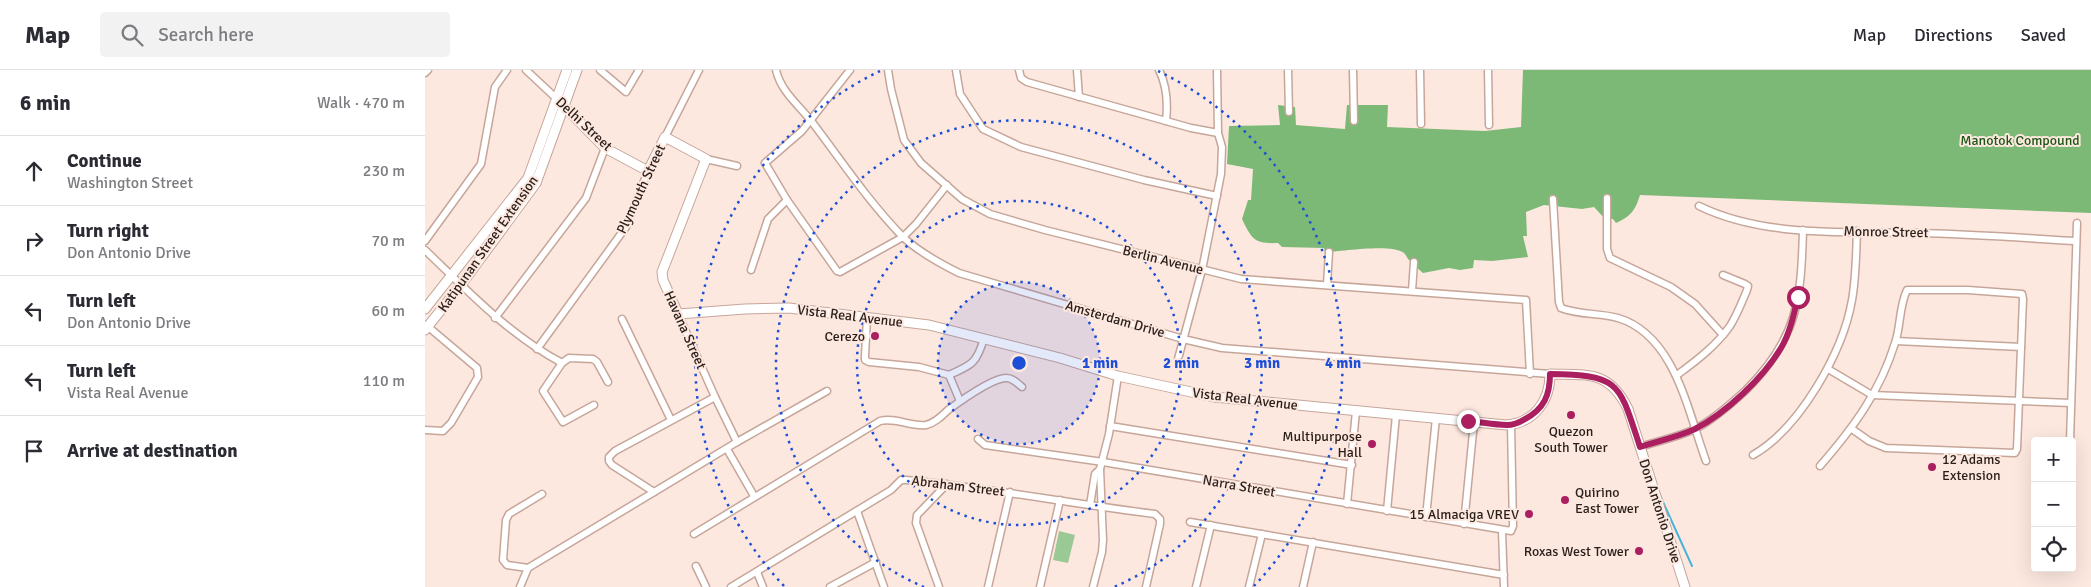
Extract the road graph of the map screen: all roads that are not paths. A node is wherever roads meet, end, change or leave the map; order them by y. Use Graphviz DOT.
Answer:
graph roads {
  1 [pos="428,70"];
  2 [pos="507,70"];
  3 [pos="526,70"];
  4 [pos="567,70"];
  5 [pos="577,70"];
  6 [pos="600,70"];
  7 [pos="639,70"];
  8 [pos="699,70"];
  9 [pos="775,70"];
  10 [pos="850,70"];
  11 [pos="888,70"];
  12 [pos="956,70"];
  13 [pos="1019,70"];
  14 [pos="1077,70"];
  15 [pos="1159,70"];
  16 [pos="1217,70"];
  17 [pos="1288,70"];
  18 [pos="1353,70"];
  19 [pos="1420,70"];
  20 [pos="1488,70"];
  21 [pos="425,72"];
  22 [pos="1079,97"];
  23 [pos="560,102"];
  24 [pos="1289,112"];
  25 [pos="811,120"];
  26 [pos="1166,121"];
  27 [pos="1354,121"];
  28 [pos="1421,124"];
  29 [pos="1489,125"];
  30 [pos="1218,133"];
  31 [pos="665,137"];
  32 [pos="605,148"];
  33 [pos="706,159"];
  34 [pos="737,166"];
  35 [pos="647,171"];
  36 [pos="947,185"];
  37 [pos="1217,196"];
  38 [pos="1607,198"];
  39 [pos="1553,199"];
  40 [pos="787,200"];
  41 [pos="1699,206"];
  42 [pos="2077,223"];
  43 [pos="1803,230"];
  44 [pos="1857,232"];
  45 [pos="903,236"];
  46 [pos="425,240"];
  47 [pos="2076,241"];
  48 [pos="425,250"];
  49 [pos="1329,252"];
  50 [pos="1414,262"];
  51 [pos="751,270"];
  52 [pos="1203,270"];
  53 [pos="451,275"];
  54 [pos="1723,276"];
  55 [pos="461,285"];
  56 [pos="1327,285"];
  57 [pos="1412,292"];
  58 [pos="425,309"];
  59 [pos="678,314"];
  60 [pos="495,318"];
  61 [pos="867,318"];
  62 [pos="622,320"];
  63 [pos="426,327"];
  64 [pos="1723,335"];
  65 [pos="984,338"];
  66 [pos="1183,340"];
  67 [pos="1896,341"];
  68 [pos="2021,347"];
  69 [pos="537,349"];
  70 [pos="1178,359"];
  71 [pos="562,363"];
  72 [pos="1828,369"];
  73 [pos="1530,374"];
  74 [pos="1550,374"];
  75 [pos="949,375"];
  76 [pos="1118,376"];
  77 [pos="1677,376"];
  78 [pos="608,382"];
  79 [pos="1022,387"];
  80 [pos="827,391"];
  81 [pos="1873,395"];
  82 [pos="715,397"];
  83 [pos="2019,400"];
  84 [pos="960,401"];
  85 [pos="2071,402"];
  86 [pos="594,405"];
  87 [pos="1356,411"];
  88 [pos="1396,415"];
  89 [pos="1436,418"];
  90 [pos="671,420"];
  91 [pos="1474,422"];
  92 [pos="1511,425"];
  93 [pos="1111,426"];
  94 [pos="1694,429"];
  95 [pos="1851,429"];
  96 [pos="425,430"];
  97 [pos="2070,437"];
  98 [pos="978,439"];
  99 [pos="737,442"];
  100 [pos="1640,447"];
  101 [pos="727,449"];
  102 [pos="1753,455"];
  103 [pos="1706,461"];
  104 [pos="1103,462"];
  105 [pos="1352,465"];
  106 [pos="1820,466"];
  107 [pos="1100,469"];
  108 [pos="947,484"];
  109 [pos="654,492"];
  110 [pos="1010,492"];
  111 [pos="542,494"];
  112 [pos="754,496"];
  113 [pos="1060,500"];
  114 [pos="1347,504"];
  115 [pos="1090,506"];
  116 [pos="1102,508"];
  117 [pos="857,511"];
  118 [pos="1387,511"];
  119 [pos="1426,517"];
  120 [pos="1190,522"];
  121 [pos="1464,524"];
  122 [pos="1211,525"];
  123 [pos="1502,531"];
  124 [pos="694,534"];
  125 [pos="1262,534"];
  126 [pos="1313,542"];
  127 [pos="876,562"];
  128 [pos="696,566"];
  129 [pos="528,568"];
  130 [pos="757,572"];
  131 [pos="1504,575"];
  132 [pos="520,587"];
  133 [pos="706,587"];
  134 [pos="731,587"];
  135 [pos="763,587"];
  136 [pos="829,587"];
  137 [pos="884,587"];
  138 [pos="939,587"];
  139 [pos="988,587"];
  140 [pos="1040,587"];
  141 [pos="1093,587"];
  142 [pos="1146,587"];
  143 [pos="1197,587"];
  144 [pos="1249,587"];
  145 [pos="1303,587"];
  146 [pos="1504,587"];
  147 [pos="1685,587"];
  1 -- 21 [label="street"];
  2 -- 46 [label="street"];
  3 -- 23 [label="street, Delhi Street"];
  4 -- 23 [label="street, Katipunan Street Extension"];
  5 -- 23 [label="street, Katipunan Street Extension"];
  6 -- 7 [label="street"];
  8 -- 31 [label="street, Plymouth Street"];
  9 -- 25 [label="street, Amsterdam Drive"];
  10 -- 25 [label="street"];
  11 -- 36 [label="street, Berlin Avenue"];
  12 -- 37 [label="street"];
  13 -- 22 [label="street"];
  14 -- 22 [label="street"];
  15 -- 26 [label="street"];
  16 -- 30 [label="street"];
  17 -- 24 [label="street"];
  18 -- 27 [label="street"];
  19 -- 28 [label="street"];
  20 -- 29 [label="street"];
  22 -- 26 [label="street"];
  23 -- 32 [label="street, Delhi Street"];
  23 -- 53 [label="street, Katipunan Street Extension"];
  23 -- 55 [label="street, Katipunan Street Extension"];
  25 -- 40 [label="street"];
  25 -- 45 [label="street, Amsterdam Drive"];
  26 -- 30 [label="street"];
  30 -- 37 [label="street"];
  31 -- 33 [label="street"];
  31 -- 35 [label="street, Plymouth Street"];
  32 -- 35 [label="street, Delhi Street"];
  32 -- 60 [label="street"];
  33 -- 34 [label="street"];
  33 -- 59 [label="street, Havana Street"];
  35 -- 69 [label="street, Plymouth Street"];
  36 -- 45 [label="street"];
  36 -- 52 [label="street, Berlin Avenue"];
  37 -- 52 [label="street"];
  38 -- 64 [label="street"];
  39 -- 77 [label="street"];
  40 -- 45 [label="street"];
  40 -- 51 [label="street"];
  41 -- 43 [label="street, Monroe Street"];
  42 -- 47 [label="street"];
  43 -- 44 [label="street, Monroe Street"];
  43 -- 94 [label="street"];
  44 -- 47 [label="street, Monroe Street"];
  44 -- 72 [label="street"];
  45 -- 66 [label="street, Amsterdam Drive"];
  47 -- 85 [label="street"];
  48 -- 53 [label="street"];
  49 -- 56 [label="street"];
  50 -- 57 [label="street"];
  52 -- 56 [label="street, Berlin Avenue"];
  52 -- 66 [label="street"];
  53 -- 55 [label="street"];
  53 -- 58 [label="street, Katipunan Street Extension"];
  54 -- 64 [label="street"];
  55 -- 60 [label="street"];
  55 -- 63 [label="street, Katipunan Street Extension"];
  56 -- 57 [label="street, Berlin Avenue"];
  57 -- 73 [label="street, Berlin Avenue"];
  59 -- 61 [label="street, Vista Real Avenue"];
  59 -- 82 [label="street, Havana Street"];
  60 -- 69 [label="street"];
  61 -- 65 [label="street, Vista Real Avenue"];
  61 -- 75 [label="street"];
  62 -- 90 [label="street"];
  63 -- 96 [label="street"];
  64 -- 77 [label="street"];
  65 -- 75 [label="street"];
  65 -- 76 [label="street, Vista Real Avenue"];
  66 -- 70 [label="street"];
  66 -- 73 [label="street, Amsterdam Drive"];
  67 -- 68 [label="street"];
  67 -- 68 [label="street"];
  67 -- 81 [label="street"];
  68 -- 83 [label="street"];
  69 -- 71 [label="street"];
  71 -- 78 [label="street"];
  71 -- 86 [label="street"];
  72 -- 81 [label="street"];
  72 -- 102 [label="street"];
  73 -- 74 [label="street, Amsterdam Drive"];
  74 -- 92 [label="street"];
  74 -- 100 [label="street, Don Antonio Drive"];
  75 -- 84 [label="street"];
  76 -- 87 [label="street, Vista Real Avenue"];
  76 -- 93 [label="street"];
  77 -- 94 [label="street"];
  79 -- 84 [label="street"];
  80 -- 99 [label="street"];
  81 -- 83 [label="street"];
  81 -- 95 [label="street"];
  82 -- 90 [label="street"];
  82 -- 99 [label="street, Havana Street"];
  83 -- 85 [label="street"];
  83 -- 95 [label="street"];
  84 -- 112 [label="street"];
  85 -- 97 [label="street"];
  87 -- 88 [label="street, Vista Real Avenue"];
  87 -- 105 [label="street"];
  88 -- 89 [label="street, Vista Real Avenue"];
  88 -- 118 [label="street"];
  89 -- 91 [label="street, Vista Real Avenue"];
  89 -- 119 [label="street"];
  90 -- 109 [label="street"];
  91 -- 92 [label="street, Vista Real Avenue"];
  91 -- 121 [label="street"];
  92 -- 123 [label="street"];
  93 -- 104 [label="street"];
  93 -- 105 [label="street"];
  94 -- 100 [label="street"];
  94 -- 103 [label="street"];
  95 -- 106 [label="street"];
  98 -- 104 [label="street, Narra Street"];
  99 -- 101 [label="street"];
  100 -- 147 [label="street, Don Antonio Drive"];
  101 -- 109 [label="street"];
  101 -- 112 [label="street"];
  104 -- 107 [label="street"];
  104 -- 114 [label="street, Narra Street"];
  105 -- 114 [label="street"];
  107 -- 115 [label="street"];
  107 -- 116 [label="street"];
  108 -- 110 [label="street, Abraham Street"];
  108 -- 117 [label="street, Abraham Street"];
  108 -- 138 [label="street"];
  109 -- 129 [label="street"];
  110 -- 113 [label="street, Abraham Street"];
  110 -- 139 [label="street"];
  111 -- 129 [label="street"];
  112 -- 124 [label="street"];
  113 -- 115 [label="street, Abraham Street"];
  113 -- 140 [label="street"];
  114 -- 118 [label="street, Narra Street"];
  115 -- 116 [label="street, Abraham Street"];
  116 -- 141 [label="street"];
  116 -- 142 [label="street, Abraham Street"];
  117 -- 127 [label="street"];
  117 -- 130 [label="street, Abraham Street"];
  118 -- 119 [label="street, Narra Street"];
  119 -- 121 [label="street, Narra Street"];
  120 -- 122 [label="street"];
  121 -- 123 [label="street, Narra Street"];
  122 -- 125 [label="street"];
  122 -- 143 [label="street"];
  123 -- 131 [label="street"];
  125 -- 126 [label="street"];
  125 -- 144 [label="street"];
  126 -- 131 [label="street"];
  126 -- 145 [label="street"];
  127 -- 136 [label="street"];
  127 -- 137 [label="street"];
  128 -- 133 [label="street"];
  129 -- 132 [label="street"];
  130 -- 134 [label="street, Abraham Street"];
  130 -- 135 [label="street"];
  131 -- 146 [label="street"];
}
